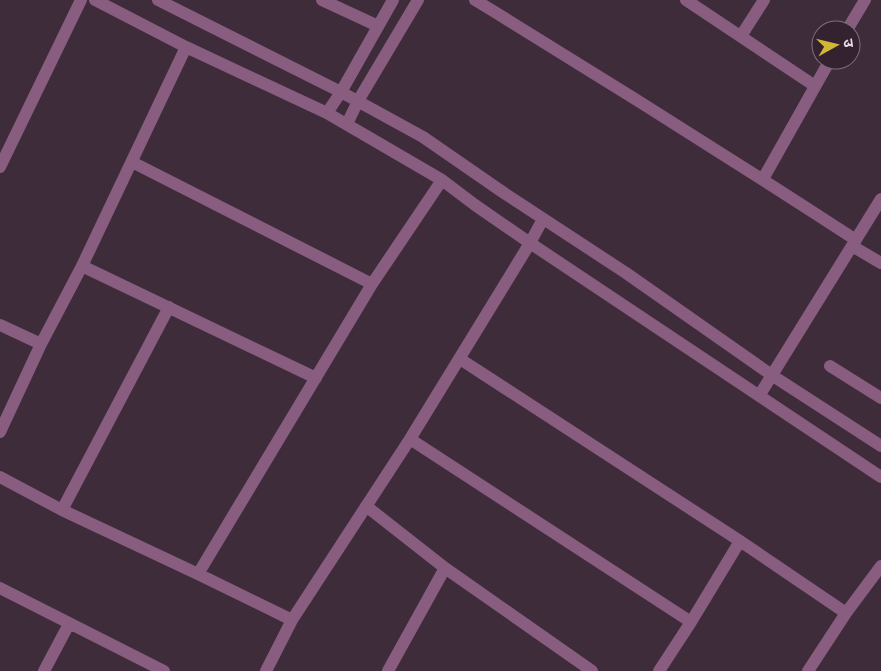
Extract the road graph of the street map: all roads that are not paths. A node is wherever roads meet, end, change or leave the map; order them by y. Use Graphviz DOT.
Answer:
graph roads {
  1 [pos="81,0"];
  2 [pos="95,0"];
  3 [pos="158,0"];
  4 [pos="322,0"];
  5 [pos="393,0"];
  6 [pos="418,0"];
  7 [pos="475,0"];
  8 [pos="688,0"];
  9 [pos="764,0"];
  10 [pos="865,0"];
  11 [pos="853,20"];
  12 [pos="378,26"];
  13 [pos="741,36"];
  14 [pos="186,47"];
  15 [pos="824,70"];
  16 [pos="815,86"];
  17 [pos="341,92"];
  18 [pos="358,102"];
  19 [pos="326,113"];
  20 [pos="347,124"];
  21 [pos="132,162"];
  22 [pos="0,167"];
  23 [pos="763,179"];
  24 [pos="442,180"];
  25 [pos="881,200"];
  26 [pos="543,219"];
  27 [pos="530,243"];
  28 [pos="854,243"];
  29 [pos="881,263"];
  30 [pos="82,266"];
  31 [pos="372,284"];
  32 [pos="169,307"];
  33 [pos="0,326"];
  34 [pos="41,344"];
  35 [pos="460,359"];
  36 [pos="830,366"];
  37 [pos="773,376"];
  38 [pos="316,378"];
  39 [pos="759,396"];
  40 [pos="881,398"];
  41 [pos="0,432"];
  42 [pos="410,439"];
  43 [pos="881,446"];
  44 [pos="0,476"];
  45 [pos="881,477"];
  46 [pos="366,506"];
  47 [pos="62,510"];
  48 [pos="740,541"];
  49 [pos="881,566"];
  50 [pos="444,568"];
  51 [pos="198,574"];
  52 [pos="0,588"];
  53 [pos="846,613"];
  54 [pos="292,620"];
  55 [pos="691,622"];
  56 [pos="69,624"];
  57 [pos="44,671"];
  58 [pos="164,671"];
  59 [pos="266,671"];
  60 [pos="388,671"];
  61 [pos="592,671"];
  62 [pos="659,671"];
  63 [pos="808,671"];
  1 -- 22 [label="street"];
  2 -- 14 [label="street"];
  3 -- 17 [label="street"];
  4 -- 12 [label="street"];
  5 -- 12 [label="street"];
  6 -- 18 [label="street"];
  7 -- 23 [label="street"];
  8 -- 13 [label="street"];
  9 -- 13 [label="street"];
  10 -- 11 [label="street"];
  12 -- 17 [label="street"];
  13 -- 16 [label="street"];
  14 -- 19 [label="street"];
  14 -- 21 [label="street"];
  15 -- 16 [label="street"];
  16 -- 23 [label="street"];
  17 -- 18 [label="street"];
  17 -- 19 [label="street"];
  18 -- 20 [label="street"];
  18 -- 26 [label="street"];
  19 -- 20 [label="street"];
  20 -- 24 [label="street"];
  21 -- 30 [label="street"];
  21 -- 31 [label="street"];
  23 -- 28 [label="street"];
  24 -- 27 [label="street"];
  24 -- 31 [label="street"];
  25 -- 28 [label="street"];
  26 -- 27 [label="street"];
  26 -- 37 [label="street"];
  27 -- 35 [label="street"];
  27 -- 39 [label="street"];
  28 -- 29 [label="street"];
  28 -- 37 [label="street"];
  30 -- 32 [label="street"];
  30 -- 34 [label="street"];
  31 -- 38 [label="street"];
  32 -- 38 [label="street"];
  32 -- 47 [label="street"];
  33 -- 34 [label="street"];
  34 -- 41 [label="street"];
  35 -- 42 [label="street"];
  35 -- 48 [label="street"];
  36 -- 40 [label="street"];
  37 -- 39 [label="street"];
  37 -- 43 [label="street"];
  38 -- 51 [label="street"];
  39 -- 45 [label="street"];
  42 -- 46 [label="street"];
  42 -- 55 [label="street"];
  44 -- 47 [label="street"];
  46 -- 50 [label="street"];
  46 -- 54 [label="street"];
  47 -- 51 [label="street"];
  48 -- 53 [label="street"];
  48 -- 55 [label="street"];
  49 -- 53 [label="street"];
  50 -- 60 [label="street"];
  50 -- 61 [label="street"];
  51 -- 54 [label="street"];
  52 -- 56 [label="street"];
  53 -- 63 [label="street"];
  54 -- 59 [label="street"];
  55 -- 62 [label="street"];
  56 -- 57 [label="street"];
  56 -- 58 [label="street"];
}
